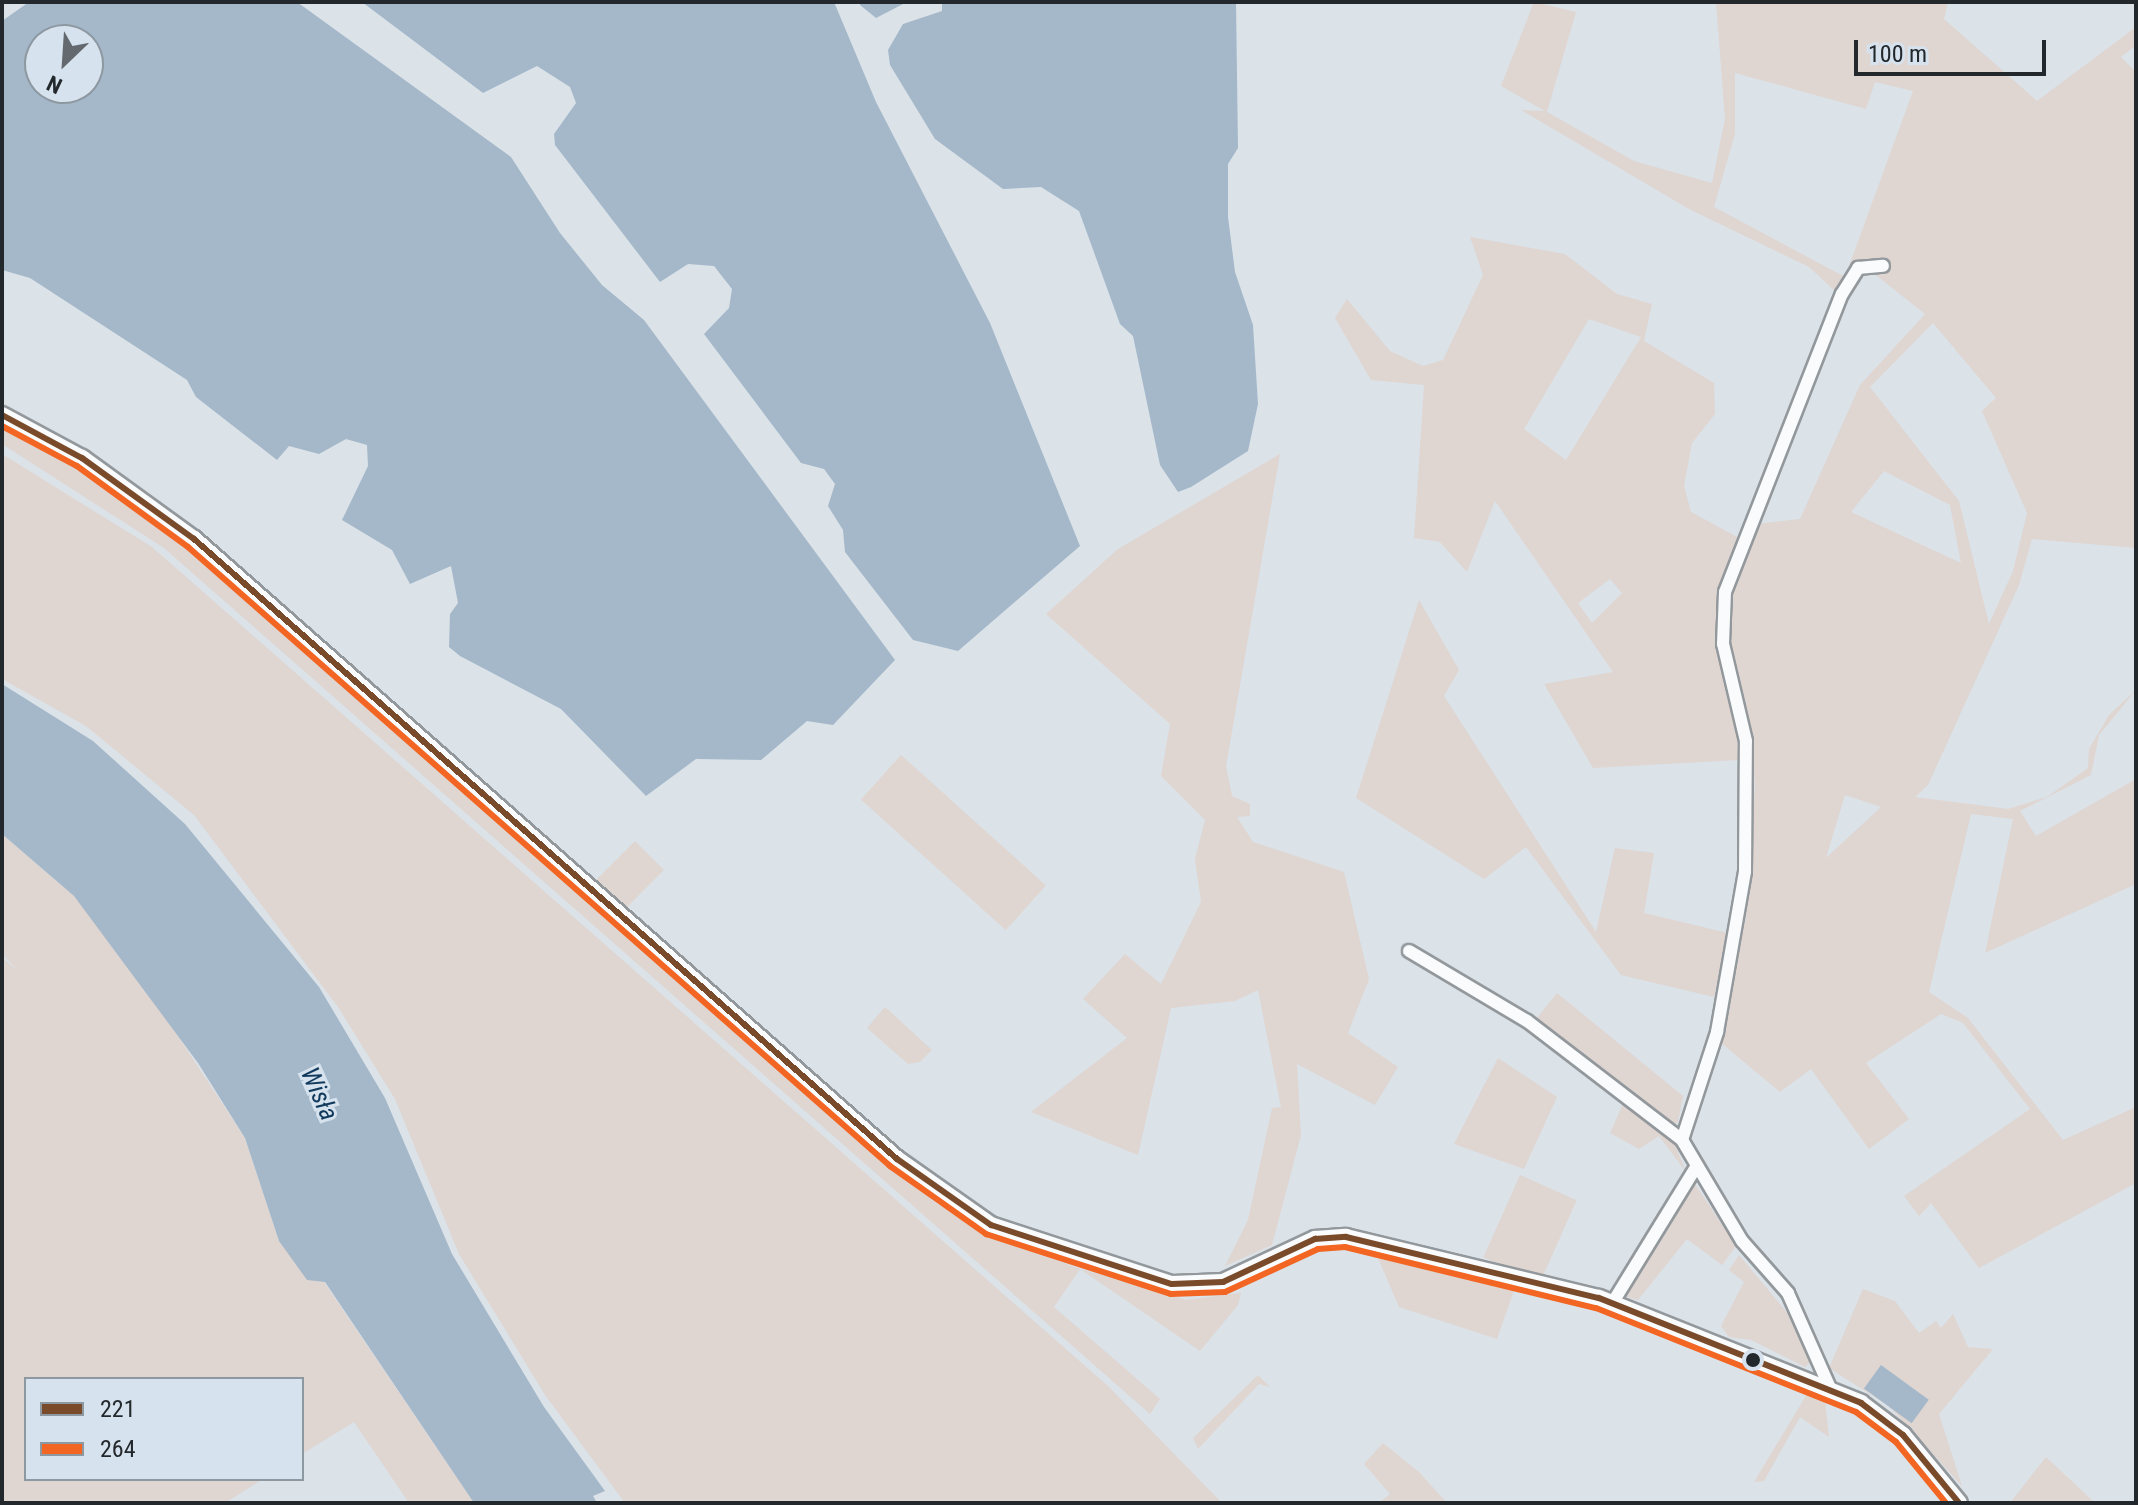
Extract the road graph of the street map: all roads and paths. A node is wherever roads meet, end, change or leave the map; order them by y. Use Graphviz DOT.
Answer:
graph roads {
  1 [pos="1883,266"];
  2 [pos="2,415"];
  3 [pos="1409,951"];
  4 [pos="1682,1140"];
  5 [pos="1696,1167"];
  6 [pos="1613,1302"];
  7 [pos="1830,1388"];
  8 [pos="1959,1503"];
  1 -- 4 [label="street"];
  2 -- 6 [label="street"];
  3 -- 4 [label="street"];
  4 -- 5 [label="street"];
  5 -- 6 [label="street"];
  5 -- 7 [label="street"];
  6 -- 7 [label="street"];
  7 -- 8 [label="street"];
}
